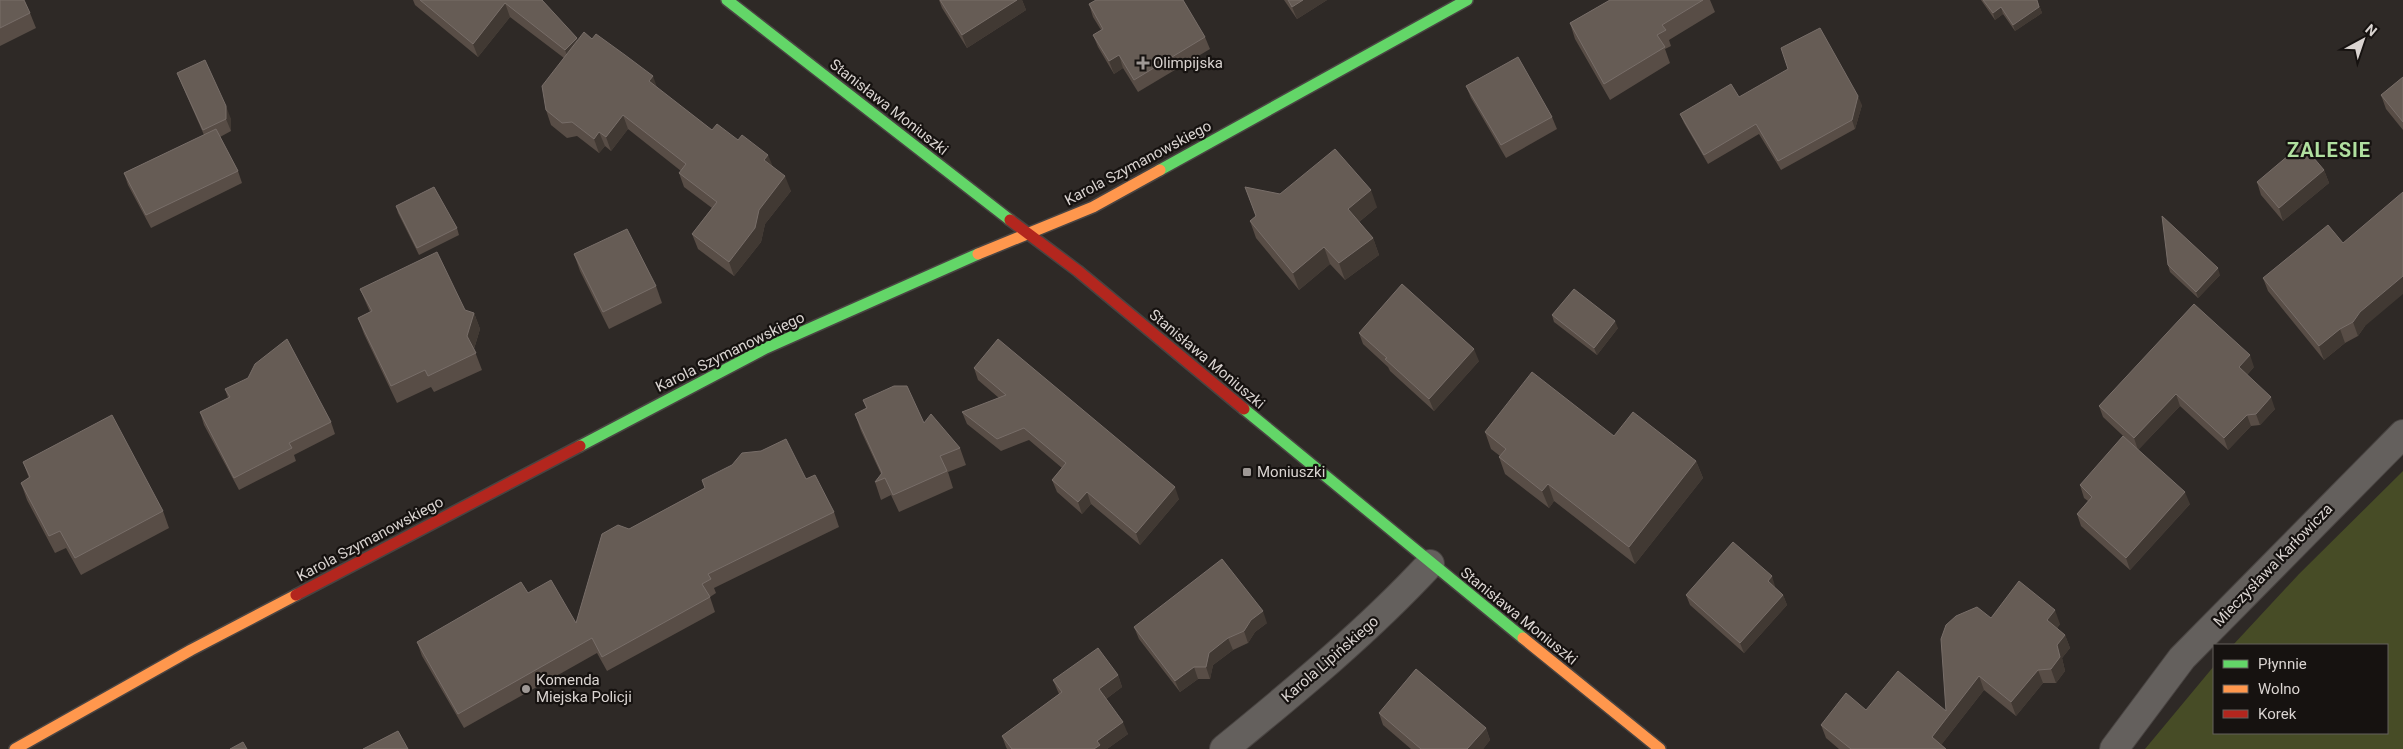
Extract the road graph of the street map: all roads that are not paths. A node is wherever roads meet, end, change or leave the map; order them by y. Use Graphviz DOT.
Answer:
graph roads {
  1 [pos="727,0"];
  2 [pos="1467,0"];
  3 [pos="1028,233"];
  4 [pos="2403,434"];
  5 [pos="1430,564"];
  6 [pos="14,749"];
  7 [pos="1224,749"];
  8 [pos="1660,749"];
  9 [pos="2114,749"];
  1 -- 3 [label="street, Stanisława Moniuszki"];
  2 -- 3 [label="street, Karola Szymanowskiego"];
  3 -- 5 [label="street, Stanisława Moniuszki"];
  3 -- 6 [label="street, Karola Szymanowskiego"];
  4 -- 9 [label="street, Mieczysława Karłowicza"];
  5 -- 7 [label="street, Karola Lipińskiego"];
  5 -- 8 [label="street, Stanisława Moniuszki"];
}
